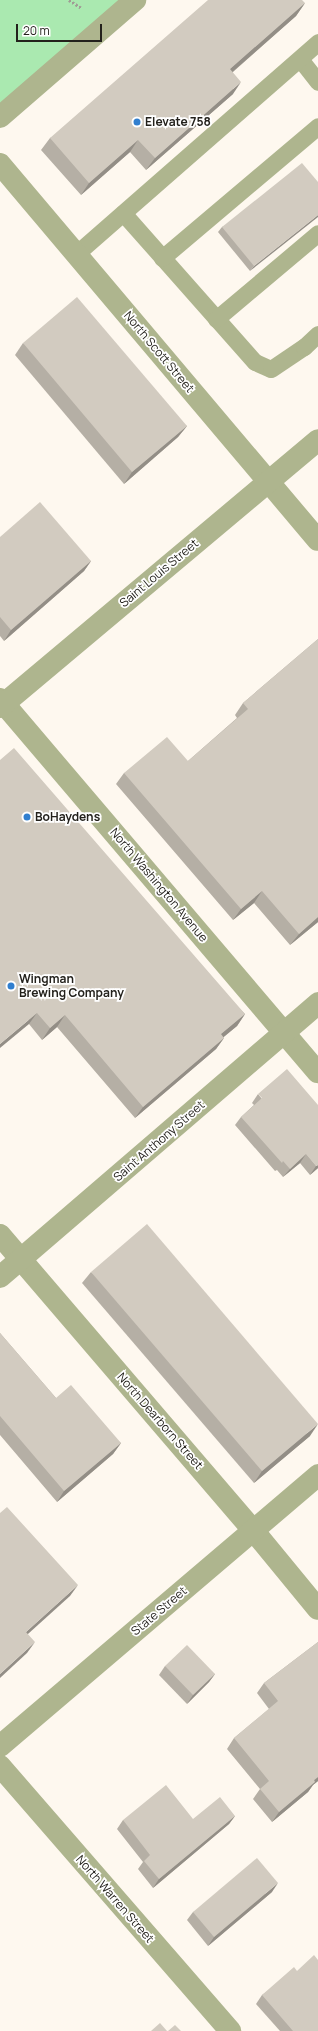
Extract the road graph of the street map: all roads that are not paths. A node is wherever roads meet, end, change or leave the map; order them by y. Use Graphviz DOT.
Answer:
graph roads {
  1 [pos="135,0"];
  2 [pos="318,42"];
  3 [pos="300,59"];
  4 [pos="318,82"];
  5 [pos="0,117"];
  6 [pos="318,126"];
  7 [pos="0,164"];
  8 [pos="123,213"];
  9 [pos="318,233"];
  10 [pos="76,254"];
  11 [pos="162,258"];
  12 [pos="216,319"];
  13 [pos="318,334"];
  14 [pos="318,440"];
  15 [pos="269,482"];
  16 [pos="318,540"];
  17 [pos="1,703"];
  18 [pos="318,1003"];
  19 [pos="284,1032"];
  20 [pos="318,1072"];
  21 [pos="0,1235"];
  22 [pos="21,1259"];
  23 [pos="0,1277"];
  24 [pos="318,1476"];
  25 [pos="253,1530"];
  26 [pos="318,1609"];
  27 [pos="0,1746"];
  28 [pos="0,1766"];
  29 [pos="230,2031"];
  1 -- 5 [label="street"];
  2 -- 3 [label="lane"];
  3 -- 4 [label="lane"];
  3 -- 8 [label="lane"];
  6 -- 11 [label="lane"];
  7 -- 10 [label="street, North Scott Street"];
  8 -- 10 [label="lane"];
  8 -- 11 [label="lane"];
  9 -- 12 [label="lane"];
  10 -- 15 [label="street, North Scott Street"];
  11 -- 12 [label="lane"];
  12 -- 13 [label="lane"];
  14 -- 15 [label="street, Saint Louis Street"];
  15 -- 16 [label="street, North Scott Street"];
  15 -- 17 [label="street, Saint Louis Street"];
  17 -- 19 [label="street, North Washington Avenue"];
  18 -- 19 [label="street, Saint Anthony Street"];
  19 -- 20 [label="street, North Washington Avenue"];
  19 -- 22 [label="street, Saint Anthony Street"];
  21 -- 22 [label="street, North Dearborn Street"];
  22 -- 23 [label="street, Saint Anthony Street"];
  22 -- 25 [label="street, North Dearborn Street"];
  24 -- 25 [label="street, State Street"];
  25 -- 26 [label="street, North Dearborn Street"];
  25 -- 27 [label="street, State Street"];
  28 -- 29 [label="street, North Warren Street"];
}
